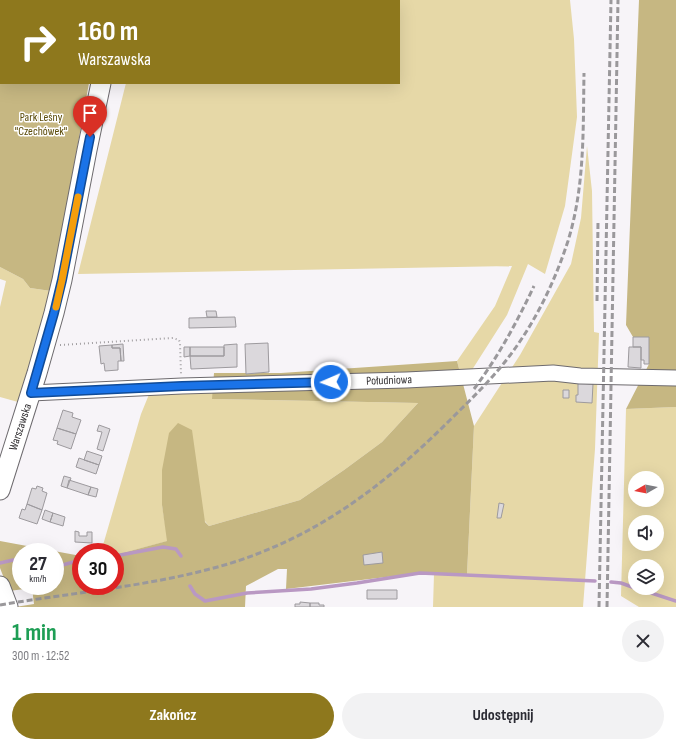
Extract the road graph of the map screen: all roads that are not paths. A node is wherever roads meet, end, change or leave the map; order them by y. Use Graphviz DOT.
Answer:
graph roads {
  1 [pos="101,84"];
  2 [pos="676,378"];
  3 [pos="31,393"];
  4 [pos="0,490"];
  5 [pos="0,586"];
  6 [pos="8,607"];
  1 -- 3 [label="street, Warszawska"];
  2 -- 3 [label="street, Południowa"];
  3 -- 4 [label="street, Warszawska"];
  5 -- 6 [label="street"];
}
